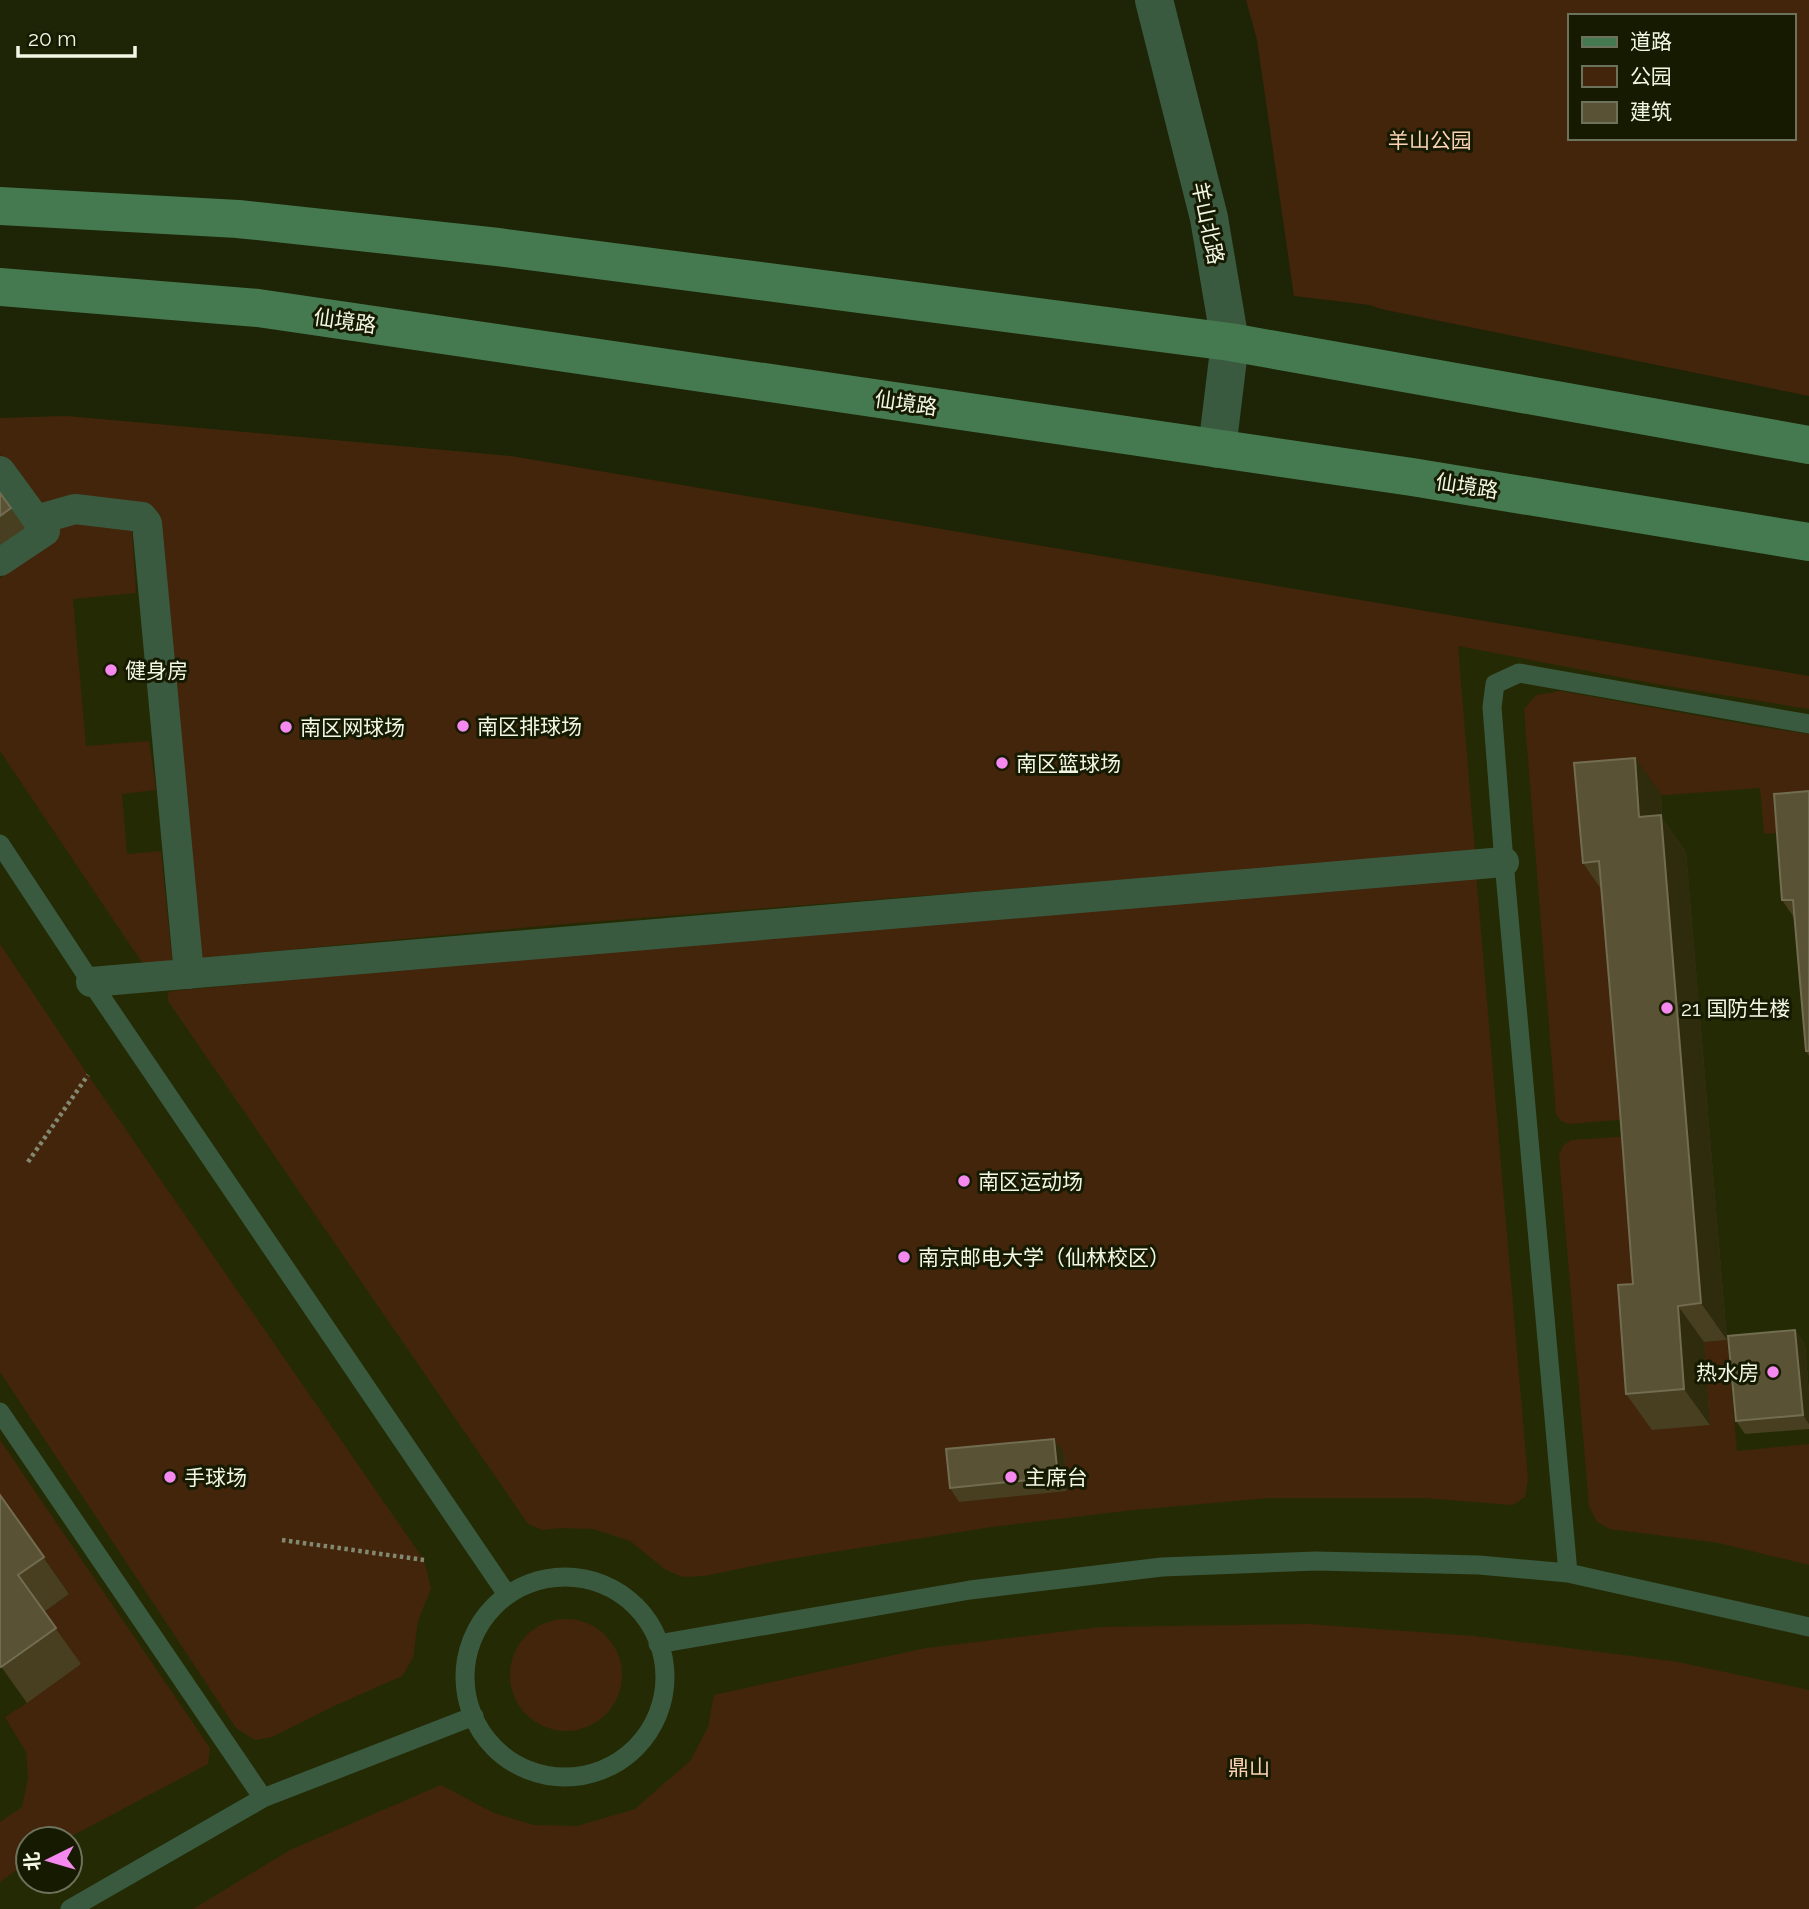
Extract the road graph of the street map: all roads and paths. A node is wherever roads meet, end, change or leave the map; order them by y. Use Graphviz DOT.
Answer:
graph roads {
  1 [pos="1154,0"];
  2 [pos="0,206"];
  3 [pos="0,287"];
  4 [pos="1230,342"];
  5 [pos="1809,445"];
  6 [pos="1217,449"];
  7 [pos="0,471"];
  8 [pos="36,520"];
  9 [pos="1809,542"];
  10 [pos="0,561"];
  11 [pos="1809,724"];
  12 [pos="0,844"];
  13 [pos="1504,862"];
  14 [pos="189,974"];
  15 [pos="91,982"];
  16 [pos="88,1075"];
  17 [pos="28,1163"];
  18 [pos="0,1412"];
  19 [pos="282,1540"];
  20 [pos="424,1560"];
  21 [pos="1569,1573"];
  22 [pos="506,1593"];
  23 [pos="1809,1627"];
  24 [pos="658,1644"];
  25 [pos="474,1716"];
  26 [pos="263,1798"];
  27 [pos="70,1909"];
  1 -- 4 [label="street, 羊山北路"];
  2 -- 4 [label="main road"];
  3 -- 6 [label="main road, 仙境路"];
  4 -- 5 [label="main road"];
  4 -- 6 [label="street, 羊山北路"];
  6 -- 9 [label="main road, 仙境路"];
  7 -- 8 [label="street"];
  8 -- 10 [label="street"];
  8 -- 14 [label="street"];
  11 -- 13 [label="lane"];
  12 -- 15 [label="lane"];
  13 -- 14 [label="street"];
  13 -- 21 [label="lane"];
  14 -- 15 [label="street"];
  15 -- 22 [label="lane"];
  16 -- 17 [label="path"];
  18 -- 26 [label="lane"];
  19 -- 20 [label="path"];
  21 -- 23 [label="lane"];
  21 -- 24 [label="lane"];
  22 -- 24 [label="lane"];
  22 -- 25 [label="lane"];
  24 -- 25 [label="lane"];
  25 -- 26 [label="lane"];
  26 -- 27 [label="lane"];
}
